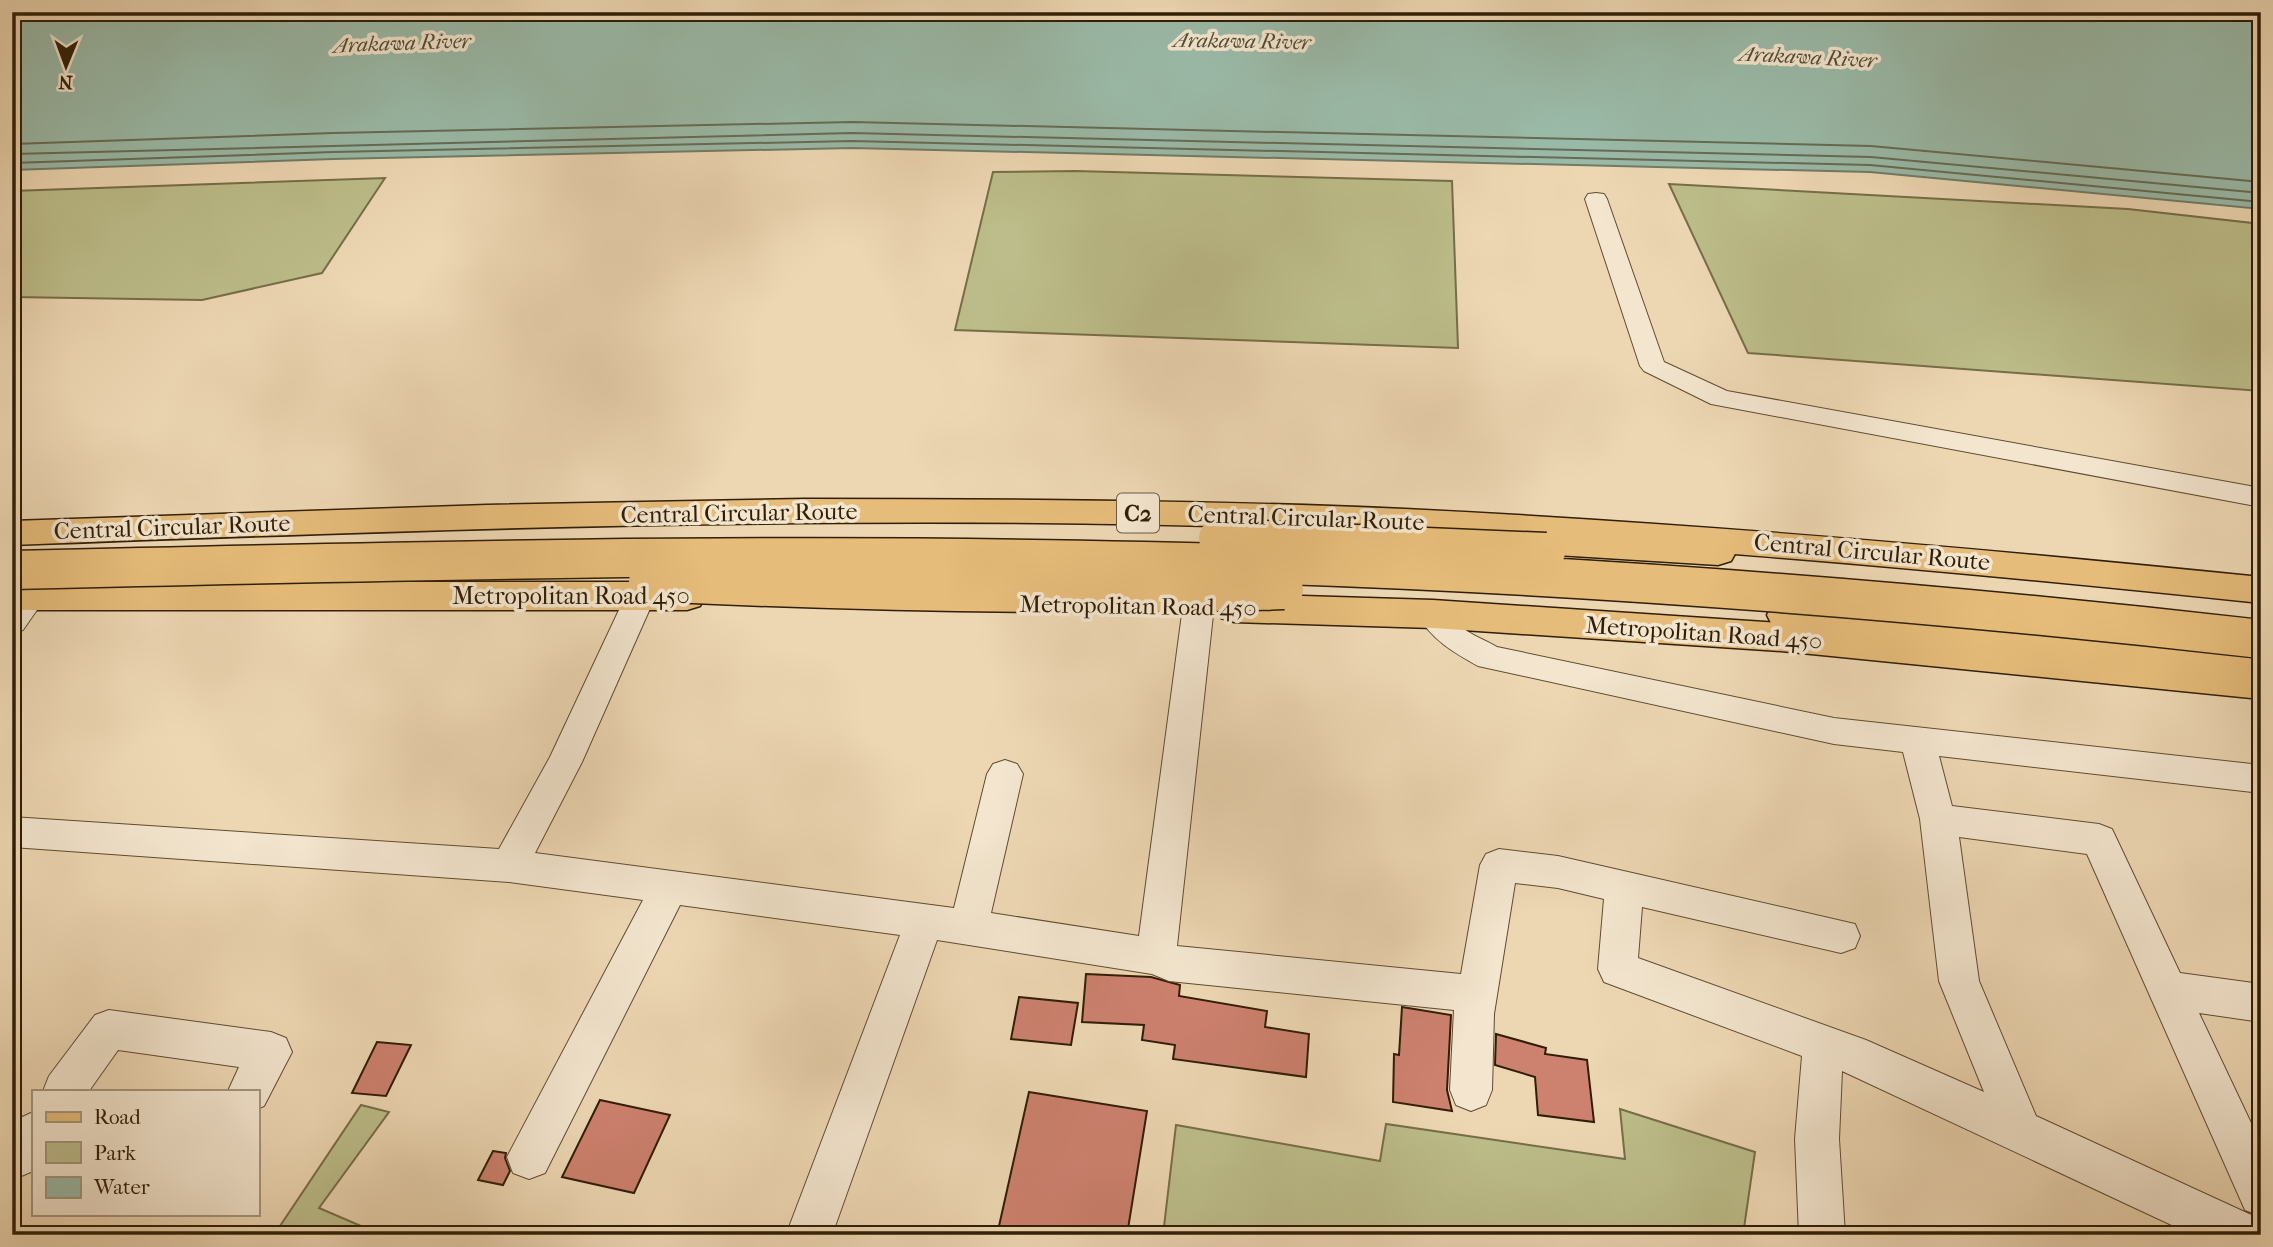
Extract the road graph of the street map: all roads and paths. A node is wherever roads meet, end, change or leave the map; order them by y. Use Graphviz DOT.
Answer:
graph roads {
  1 [pos="1596,199"];
  2 [pos="2261,498"];
  3 [pos="106,529"];
  4 [pos="12,533"];
  5 [pos="1204,550"];
  6 [pos="62,553"];
  7 [pos="12,554"];
  8 [pos="2261,590"];
  9 [pos="17,593"];
  10 [pos="641,595"];
  11 [pos="2165,601"];
  12 [pos="2261,605"];
  13 [pos="1200,606"];
  14 [pos="2261,613"];
  15 [pos="1433,614"];
  16 [pos="2261,620"];
  17 [pos="2261,639"];
  18 [pos="2257,684"];
  19 [pos="1918,742"];
  20 [pos="1005,774"];
  21 [pos="2261,779"];
  22 [pos="1938,819"];
  23 [pos="12,832"];
  24 [pos="509,866"];
  25 [pos="670,886"];
  26 [pos="1624,887"];
  27 [pos="925,921"];
  28 [pos="969,927"];
  29 [pos="1841,936"];
  30 [pos="1156,957"];
  31 [pos="2168,989"];
  32 [pos="1478,994"];
  33 [pos="2261,1003"];
  34 [pos="1825,1044"];
  35 [pos="65,1090"];
  36 [pos="249,1090"];
  37 [pos="1471,1090"];
  38 [pos="2021,1131"];
  39 [pos="528,1157"];
  40 [pos="2261,1194"];
  41 [pos="809,1235"];
  42 [pos="1822,1235"];
  43 [pos="2244,1235"];
  1 -- 2 [label="street"];
  3 -- 4 [label="main road, Central Circular Route / C2"];
  3 -- 8 [label="main road, Central Circular Route / C2"];
  3 -- 11 [label="main road, bridge"];
  5 -- 6 [label="main road, Metropolitan Road 450"];
  5 -- 12 [label="main road"];
  5 -- 13 [label="street"];
  5 -- 16 [label="main road, Metropolitan Road 450"];
  6 -- 7 [label="main road, Metropolitan Road 450"];
  6 -- 9 [label="street"];
  9 -- 10 [label="main road, Metropolitan Road 450"];
  9 -- 17 [label="main road, Central Circular Route / C2, bridge"];
  9 -- 18 [label="main road, bridge"];
  10 -- 13 [label="main road, Metropolitan Road 450"];
  10 -- 24 [label="street"];
  11 -- 12 [label="main road"];
  11 -- 14 [label="main road"];
  13 -- 15 [label="main road, Metropolitan Road 450"];
  13 -- 30 [label="street"];
  15 -- 18 [label="main road, Metropolitan Road 450"];
  15 -- 19 [label="street"];
  19 -- 21 [label="street"];
  19 -- 22 [label="street"];
  20 -- 28 [label="street"];
  22 -- 31 [label="street"];
  22 -- 38 [label="street"];
  23 -- 24 [label="street"];
  24 -- 25 [label="street"];
  25 -- 27 [label="street"];
  25 -- 39 [label="street"];
  26 -- 29 [label="street"];
  26 -- 32 [label="street"];
  26 -- 34 [label="street"];
  27 -- 28 [label="street"];
  27 -- 41 [label="street"];
  28 -- 30 [label="street"];
  30 -- 32 [label="street"];
  31 -- 33 [label="street"];
  31 -- 40 [label="street"];
  32 -- 37 [label="street"];
  34 -- 38 [label="street"];
  34 -- 42 [label="street"];
  35 -- 36 [label="street"];
  38 -- 43 [label="street"];
}
